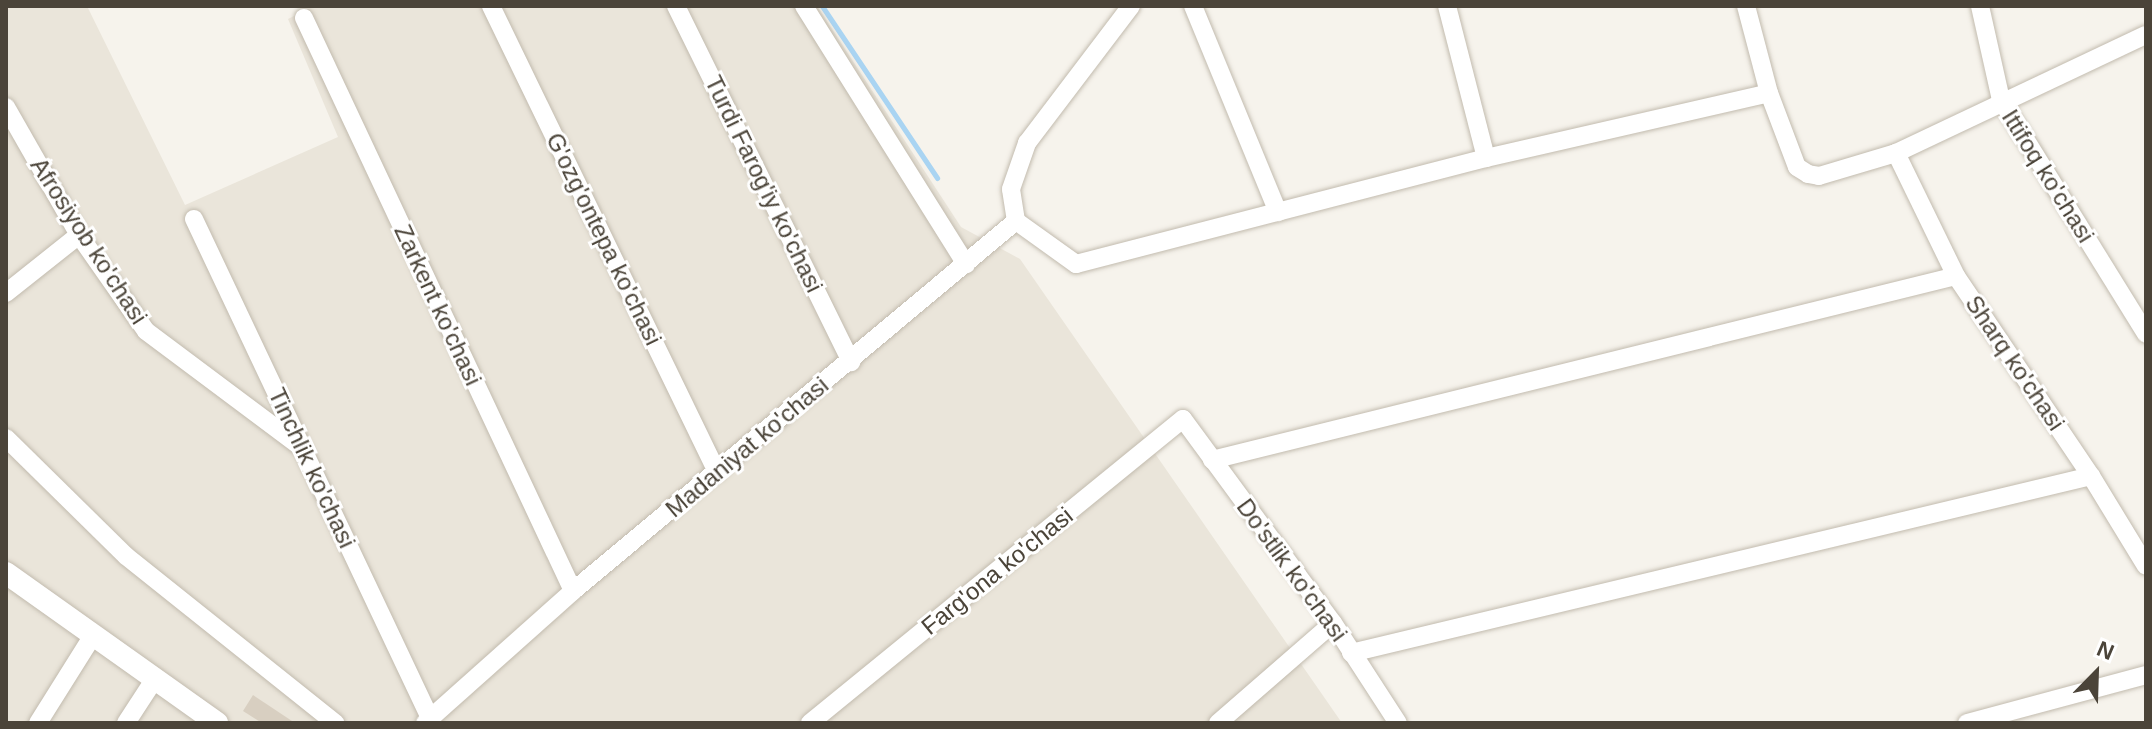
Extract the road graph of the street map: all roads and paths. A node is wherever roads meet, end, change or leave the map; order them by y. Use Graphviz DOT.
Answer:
graph roads {
  1 [pos="491,6"];
  2 [pos="676,6"];
  3 [pos="804,6"];
  4 [pos="1131,6"];
  5 [pos="1193,6"];
  6 [pos="1447,6"];
  7 [pos="1746,6"];
  8 [pos="1980,6"];
  9 [pos="304,18"];
  10 [pos="2146,35"];
  11 [pos="1769,93"];
  12 [pos="2001,100"];
  13 [pos="6,107"];
  14 [pos="1896,153"];
  15 [pos="1486,158"];
  16 [pos="1278,212"];
  17 [pos="194,219"];
  18 [pos="1016,221"];
  19 [pos="79,235"];
  20 [pos="966,264"];
  21 [pos="1956,276"];
  22 [pos="6,293"];
  23 [pos="2146,334"];
  24 [pos="851,362"];
  25 [pos="1183,419"];
  26 [pos="6,438"];
  27 [pos="302,448"];
  28 [pos="1212,460"];
  29 [pos="717,472"];
  30 [pos="2091,476"];
  31 [pos="2146,566"];
  32 [pos="6,573"];
  33 [pos="573,591"];
  34 [pos="1333,623"];
  35 [pos="92,637"];
  36 [pos="1351,653"];
  37 [pos="2146,675"];
  38 [pos="154,680"];
  39 [pos="427,721"];
  40 [pos="38,723"];
  41 [pos="126,723"];
  42 [pos="217,723"];
  43 [pos="335,723"];
  44 [pos="810,723"];
  45 [pos="1218,723"];
  46 [pos="1398,723"];
  47 [pos="1967,723"];
  1 -- 29 [label="street, G'ozg'ontepa ko'chasi"];
  2 -- 24 [label="street, Turdi Farog'iy ko'chasi"];
  3 -- 20 [label="street"];
  4 -- 18 [label="street"];
  5 -- 16 [label="street"];
  6 -- 15 [label="street"];
  7 -- 11 [label="street"];
  8 -- 12 [label="street, Ittifoq ko'chasi"];
  9 -- 33 [label="street, Zarkent ko'chasi"];
  10 -- 12 [label="street"];
  11 -- 14 [label="street"];
  11 -- 15 [label="street"];
  12 -- 14 [label="street"];
  12 -- 23 [label="street, Ittifoq ko'chasi"];
  13 -- 19 [label="street, Afrosiyob ko'chasi"];
  14 -- 21 [label="street, Sharq ko'chasi"];
  15 -- 16 [label="street"];
  16 -- 18 [label="street"];
  17 -- 27 [label="street, Tinchlik ko'chasi"];
  18 -- 20 [label="street, Madaniyat ko'chasi"];
  19 -- 22 [label="street"];
  19 -- 27 [label="street, Afrosiyob ko'chasi"];
  20 -- 24 [label="street, Madaniyat ko'chasi"];
  21 -- 28 [label="street"];
  21 -- 30 [label="street, Sharq ko'chasi"];
  24 -- 29 [label="street, Madaniyat ko'chasi"];
  25 -- 28 [label="street, Do'stlik ko'chasi"];
  25 -- 44 [label="street, Farg'ona ko'chasi"];
  26 -- 43 [label="street"];
  27 -- 39 [label="street, Tinchlik ko'chasi"];
  28 -- 34 [label="street, Do'stlik ko'chasi"];
  29 -- 33 [label="street, Madaniyat ko'chasi"];
  30 -- 31 [label="street, Sharq ko'chasi"];
  30 -- 36 [label="street"];
  32 -- 35 [label="street"];
  33 -- 39 [label="street, Madaniyat ko'chasi"];
  34 -- 36 [label="street, Do'stlik ko'chasi"];
  34 -- 45 [label="street"];
  35 -- 38 [label="street"];
  35 -- 40 [label="street"];
  36 -- 46 [label="street, Do'stlik ko'chasi"];
  37 -- 47 [label="street"];
  38 -- 41 [label="street"];
  38 -- 42 [label="street"];
}
